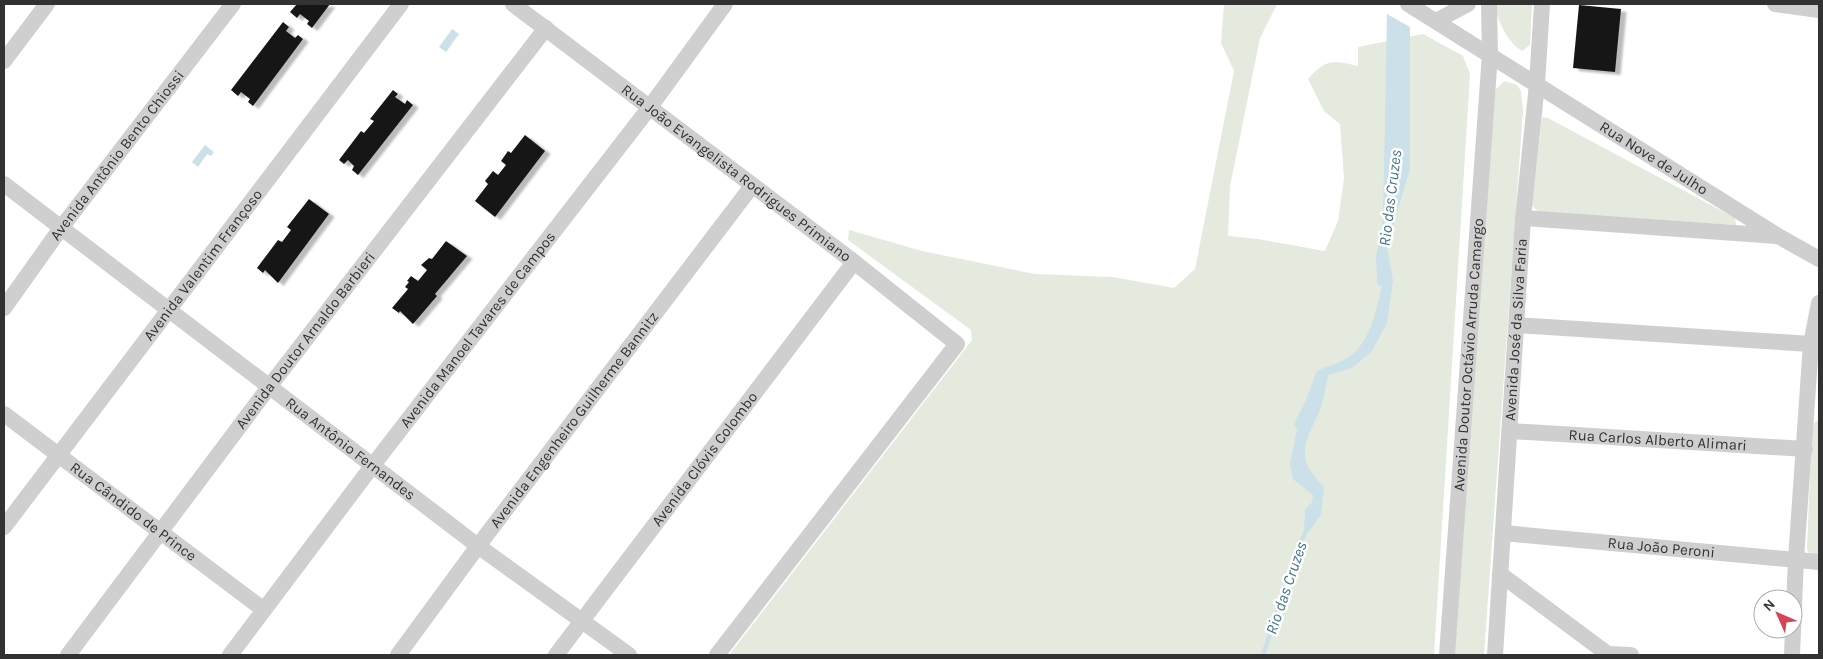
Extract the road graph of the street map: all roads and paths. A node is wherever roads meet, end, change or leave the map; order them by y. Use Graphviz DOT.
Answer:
graph roads {
  1 [pos="47,4"];
  2 [pos="233,4"];
  3 [pos="401,4"];
  4 [pos="513,4"];
  5 [pos="725,4"];
  6 [pos="1408,4"];
  7 [pos="1468,4"];
  8 [pos="1488,4"];
  9 [pos="1542,4"];
  10 [pos="1775,4"];
  11 [pos="1819,10"];
  12 [pos="1431,18"];
  13 [pos="546,28"];
  14 [pos="1490,54"];
  15 [pos="4,61"];
  16 [pos="1537,84"];
  17 [pos="650,107"];
  18 [pos="4,184"];
  19 [pos="752,186"];
  20 [pos="1523,218"];
  21 [pos="61,228"];
  22 [pos="1778,236"];
  23 [pos="1819,259"];
  24 [pos="854,262"];
  25 [pos="1819,303"];
  26 [pos="4,308"];
  27 [pos="167,311"];
  28 [pos="1518,325"];
  29 [pos="1811,344"];
  30 [pos="269,387"];
  31 [pos="1813,400"];
  32 [pos="4,414"];
  33 [pos="1510,431"];
  34 [pos="1805,449"];
  35 [pos="59,455"];
  36 [pos="373,466"];
  37 [pos="4,527"];
  38 [pos="161,532"];
  39 [pos="1503,534"];
  40 [pos="478,546"];
  41 [pos="1796,559"];
  42 [pos="1819,562"];
  43 [pos="1500,574"];
  44 [pos="264,610"];
  45 [pos="581,621"];
  46 [pos="68,655"];
  47 [pos="230,655"];
  48 [pos="398,655"];
  49 [pos="556,655"];
  50 [pos="629,655"];
  51 [pos="717,655"];
  52 [pos="1447,655"];
  53 [pos="1495,655"];
  54 [pos="1608,655"];
  55 [pos="1631,655"];
  56 [pos="1792,655"];
  1 -- 15 [label="street"];
  2 -- 21 [label="street, Avenida Antônio Bento Chiossi"];
  3 -- 27 [label="street, Avenida Valentim Françoso"];
  4 -- 13 [label="street, Rua João Evangelista Rodrigues Primiano"];
  5 -- 17 [label="street, Avenida Manoel Tavares de Campos"];
  6 -- 12 [label="street, Rua Nove de Julho"];
  7 -- 12 [label="street"];
  8 -- 14 [label="street, Avenida Doutor Octávio Arruda Camargo"];
  9 -- 16 [label="street, Avenida José da Silva Faria"];
  10 -- 11 [label="street"];
  12 -- 14 [label="street, Rua Nove de Julho"];
  13 -- 17 [label="street, Rua João Evangelista Rodrigues Primiano"];
  13 -- 30 [label="street, Avenida Doutor Arnaldo Barbieri"];
  14 -- 16 [label="street, Rua Nove de Julho"];
  14 -- 52 [label="street, Avenida Doutor Octávio Arruda Camargo"];
  16 -- 20 [label="street, Avenida José da Silva Faria"];
  16 -- 22 [label="street, Rua Nove de Julho"];
  17 -- 19 [label="street, Rua João Evangelista Rodrigues Primiano"];
  17 -- 36 [label="street, Avenida Manoel Tavares de Campos"];
  18 -- 21 [label="street, Rua Antônio Fernandes"];
  19 -- 24 [label="street, Rua João Evangelista Rodrigues Primiano"];
  19 -- 40 [label="street, Avenida Engenheiro Guilherme Bannitz"];
  20 -- 22 [label="street"];
  20 -- 28 [label="street, Avenida José da Silva Faria"];
  21 -- 26 [label="street, Avenida Antônio Bento Chiossi"];
  21 -- 27 [label="street, Rua Antônio Fernandes"];
  22 -- 23 [label="street, Rua Nove de Julho"];
  24 -- 45 [label="street, Avenida Clóvis Colombo"];
  24 -- 51 [label="street, Rua João Evangelista Rodrigues Primiano"];
  25 -- 29 [label="street"];
  27 -- 30 [label="street, Rua Antônio Fernandes"];
  27 -- 35 [label="street, Avenida Valentim Françoso"];
  28 -- 29 [label="street"];
  28 -- 33 [label="street, Avenida José da Silva Faria"];
  29 -- 31 [label="street"];
  30 -- 36 [label="street, Rua Antônio Fernandes"];
  30 -- 38 [label="street, Avenida Doutor Arnaldo Barbieri"];
  31 -- 34 [label="street"];
  32 -- 35 [label="street, Rua Cândido de Prince"];
  33 -- 34 [label="street, Rua Carlos Alberto Alimari"];
  33 -- 39 [label="street, Avenida José da Silva Faria"];
  34 -- 41 [label="street"];
  35 -- 37 [label="street, Avenida Valentim Françoso"];
  35 -- 38 [label="street, Rua Cândido de Prince"];
  36 -- 40 [label="street, Rua Antônio Fernandes"];
  36 -- 44 [label="street, Avenida Manoel Tavares de Campos"];
  38 -- 44 [label="street, Rua Cândido de Prince"];
  38 -- 46 [label="street, Avenida Doutor Arnaldo Barbieri"];
  39 -- 41 [label="street, Rua João Peroni"];
  39 -- 43 [label="street, Avenida José da Silva Faria"];
  40 -- 45 [label="street, Rua Antônio Fernandes"];
  40 -- 48 [label="street, Avenida Engenheiro Guilherme Bannitz"];
  41 -- 42 [label="street, Rua João Peroni"];
  41 -- 56 [label="street"];
  43 -- 53 [label="street, Avenida José da Silva Faria"];
  43 -- 54 [label="street"];
  44 -- 47 [label="street, Avenida Manoel Tavares de Campos"];
  45 -- 49 [label="street, Avenida Clóvis Colombo"];
  45 -- 50 [label="street, Rua Antônio Fernandes"];
  54 -- 55 [label="street"];
}
